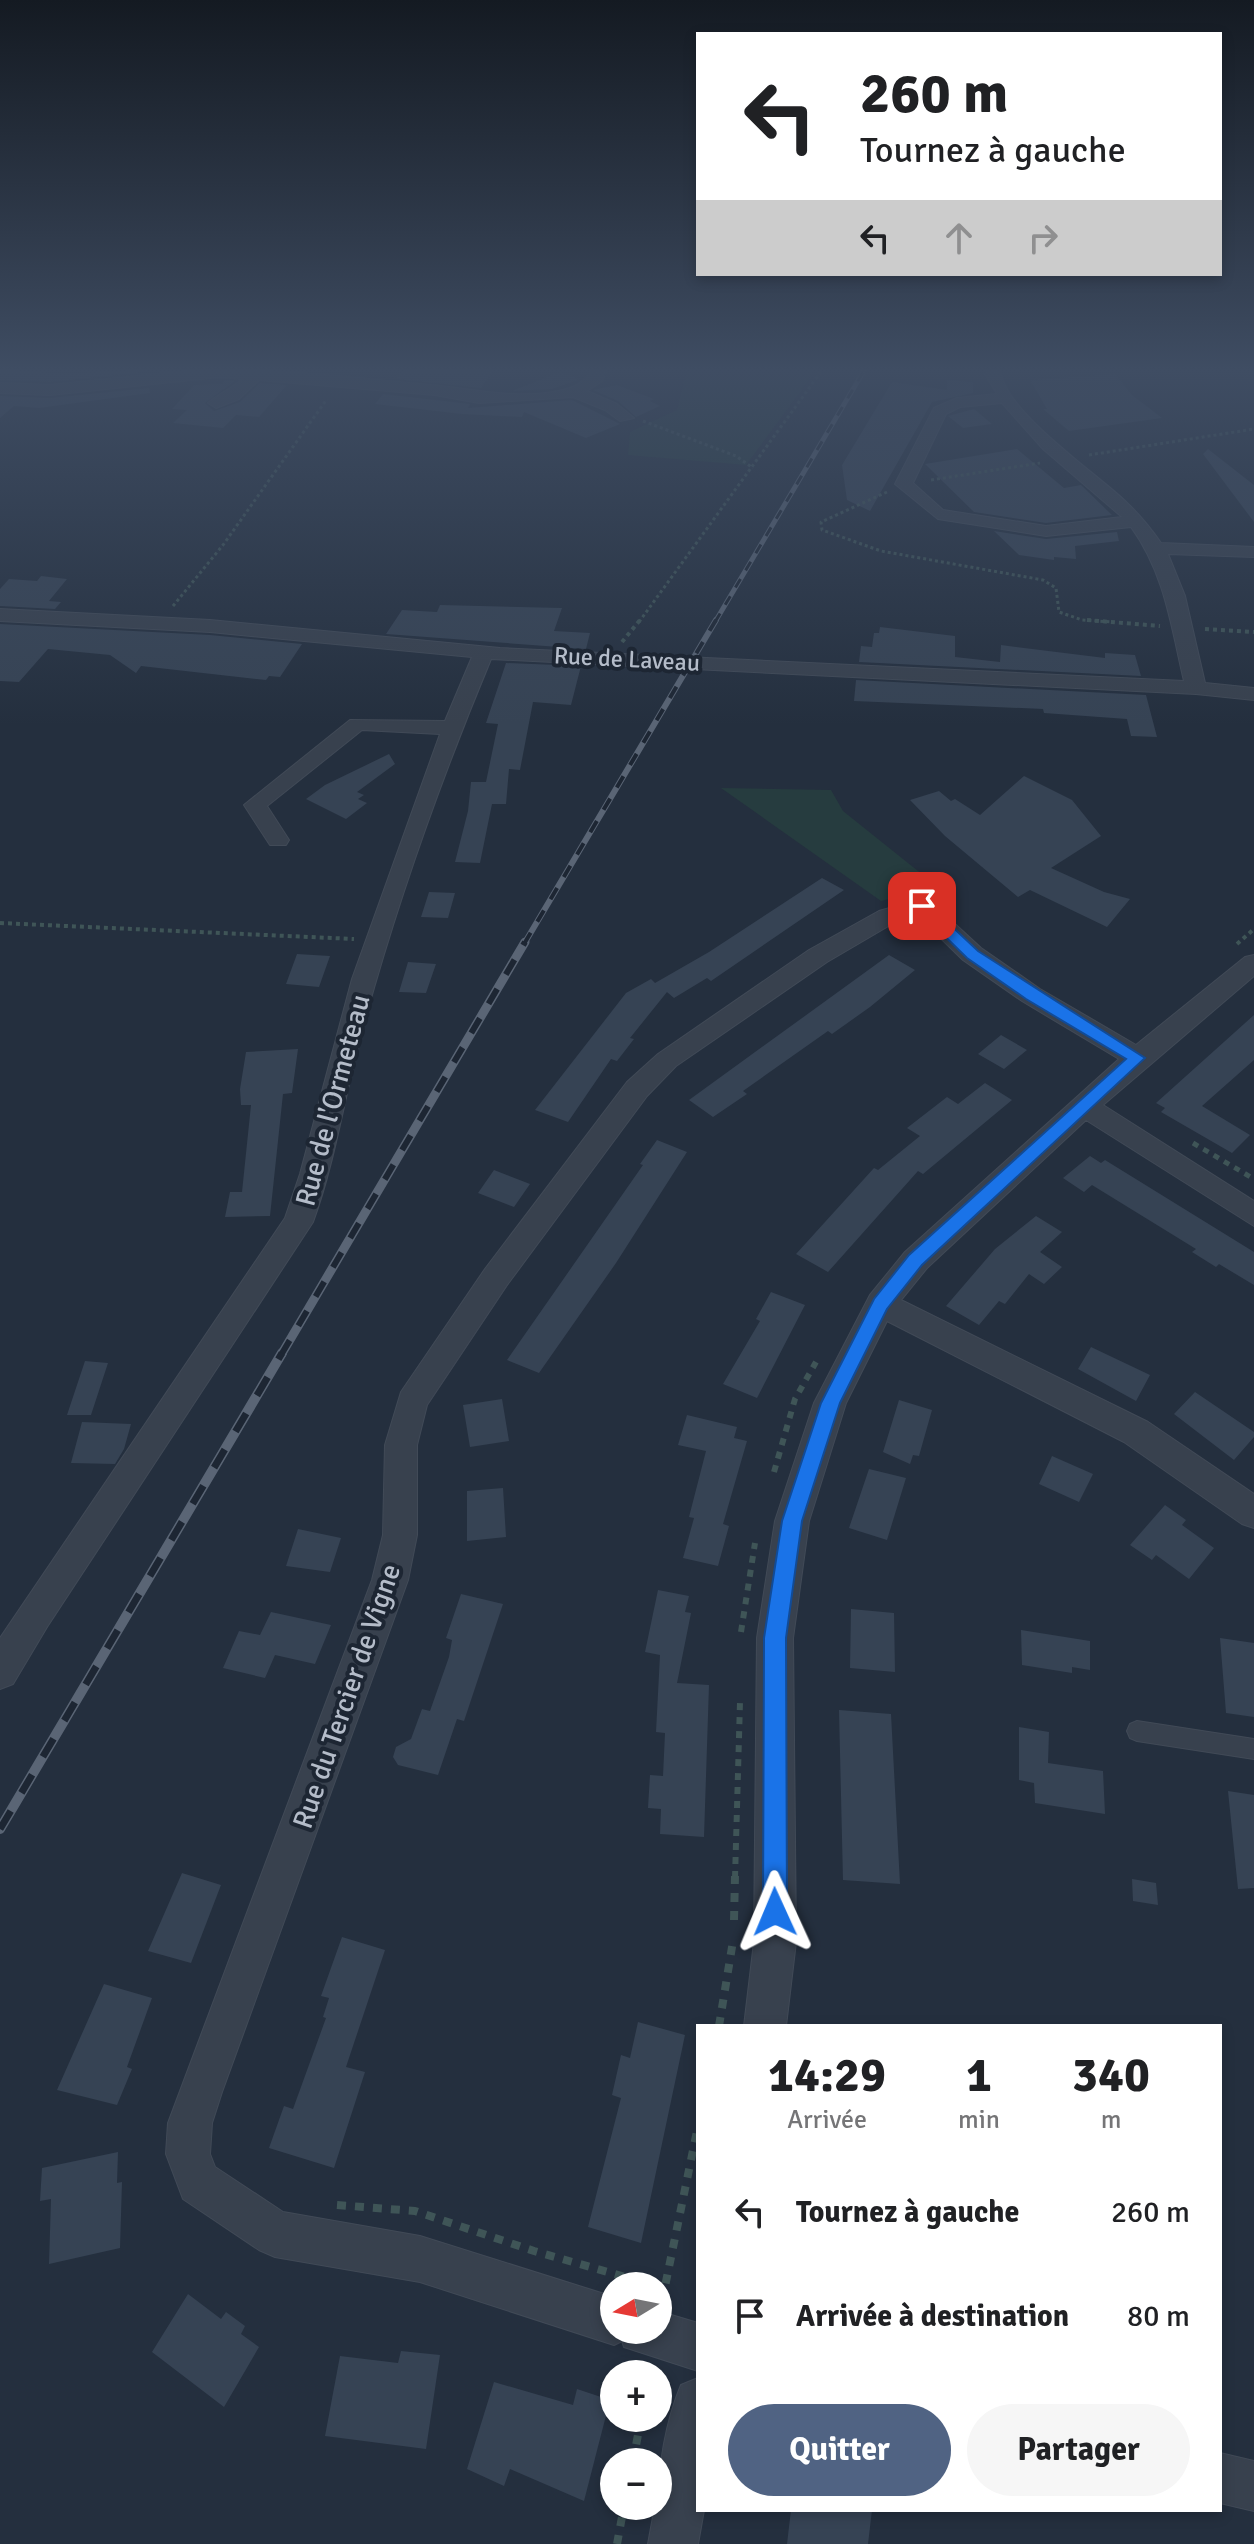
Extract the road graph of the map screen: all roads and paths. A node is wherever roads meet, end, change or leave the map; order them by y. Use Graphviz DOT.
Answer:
graph roads {
  1 [pos="264,488"];
  2 [pos="739,488"];
  3 [pos="895,488"];
  4 [pos="908,488"];
  5 [pos="1097,488"];
  6 [pos="1135,521"];
  7 [pos="1156,548"];
  8 [pos="1254,552"];
  9 [pos="0,615"];
  10 [pos="159,623"];
  11 [pos="1189,628"];
  12 [pos="1254,632"];
  13 [pos="484,653"];
  14 [pos="615,658"];
  15 [pos="1196,688"];
  16 [pos="1254,694"];
  17 [pos="451,728"];
  18 [pos="278,840"];
  19 [pos="0,923"];
  20 [pos="381,933"];
  21 [pos="1254,963"];
  22 [pos="1137,1058"];
  23 [pos="1086,1107"];
  24 [pos="1190,1141"];
  25 [pos="1254,1179"];
  26 [pos="1254,1215"];
  27 [pos="881,1304"];
  28 [pos="1254,1513"];
  29 [pos="0,1672"];
  30 [pos="1137,1731"];
  31 [pos="1254,1749"];
  32 [pos="733,1941"];
  33 [pos="719,2024"];
  34 [pos="765,2024"];
  35 [pos="696,2136"];
  36 [pos="326,2204"];
  37 [pos="608,2272"];
  38 [pos="667,2272"];
  39 [pos="600,2317"];
  40 [pos="672,2334"];
  41 [pos="696,2346"];
  42 [pos="696,2413"];
  43 [pos="1222,2478"];
  44 [pos="1254,2486"];
  45 [pos="621,2520"];
  46 [pos="617,2544"];
  47 [pos="673,2544"];
  1 -- 10 [label="path"];
  2 -- 14 [label="path"];
  3 -- 11 [label="path"];
  4 -- 6 [label="street"];
  5 -- 6 [label="street"];
  6 -- 7 [label="street"];
  7 -- 8 [label="street"];
  7 -- 11 [label="street"];
  9 -- 10 [label="street, Rue de Laveau"];
  10 -- 13 [label="street, Rue de Laveau"];
  11 -- 12 [label="path"];
  11 -- 15 [label="street"];
  13 -- 14 [label="street, Rue de Laveau"];
  13 -- 17 [label="street, Rue de l'Ormeteau"];
  14 -- 15 [label="street, Rue de Laveau"];
  15 -- 16 [label="street, Rue de Laveau"];
  17 -- 18 [label="street"];
  17 -- 20 [label="street, Rue de l'Ormeteau"];
  19 -- 20 [label="path"];
  20 -- 29 [label="street, Rue de l'Ormeteau"];
  21 -- 22 [label="street"];
  22 -- 23 [label="street"];
  22 -- 39 [label="street, Rue du Tercier de Vigne"];
  23 -- 26 [label="street"];
  23 -- 27 [label="street"];
  24 -- 25 [label="path"];
  27 -- 28 [label="street"];
  27 -- 34 [label="street"];
  30 -- 31 [label="lane"];
  32 -- 33 [label="path"];
  35 -- 38 [label="path"];
  36 -- 37 [label="path"];
  40 -- 41 [label="street"];
  42 -- 47 [label="street"];
  43 -- 44 [label="street"];
  45 -- 46 [label="path"];
}
